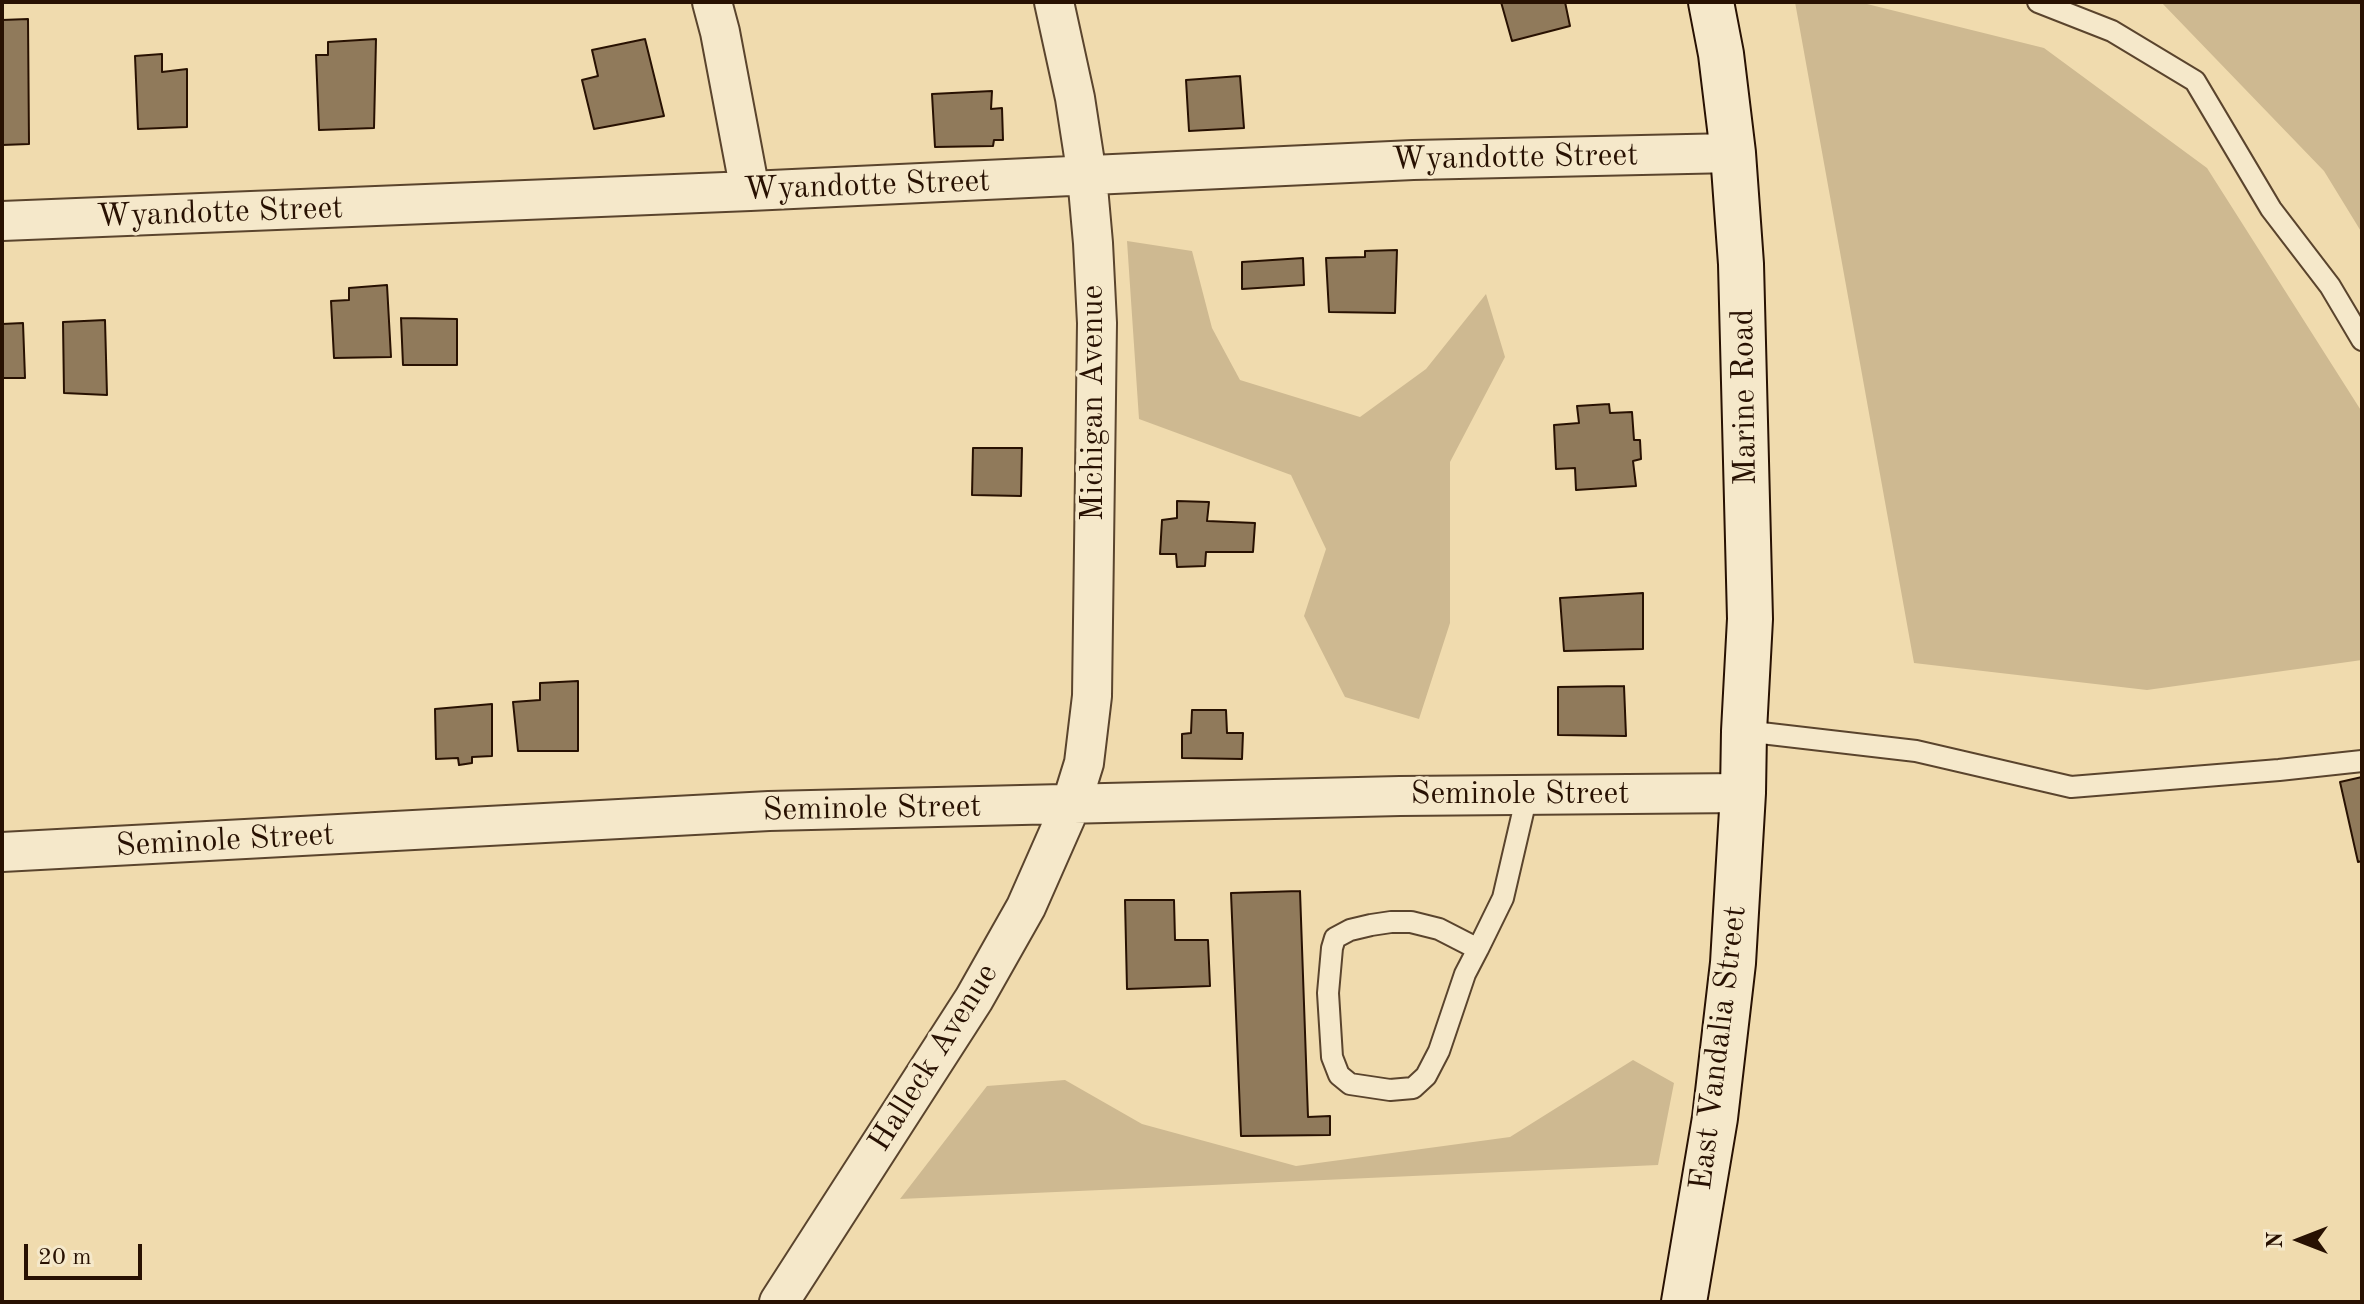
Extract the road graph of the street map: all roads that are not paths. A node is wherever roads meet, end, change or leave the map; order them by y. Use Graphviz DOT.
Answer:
graph roads {
  1 [pos="712,2"];
  2 [pos="1054,2"];
  3 [pos="1711,2"];
  4 [pos="2038,2"];
  5 [pos="1733,153"];
  6 [pos="1087,176"];
  7 [pos="750,191"];
  8 [pos="2,221"];
  9 [pos="2362,340"];
  10 [pos="1744,731"];
  11 [pos="2362,761"];
  12 [pos="1743,793"];
  13 [pos="1527,795"];
  14 [pos="1071,805"];
  15 [pos="2,852"];
  16 [pos="1478,949"];
  17 [pos="779,1302"];
  18 [pos="1684,1302"];
  1 -- 7 [label="street"];
  2 -- 6 [label="street, Michigan Avenue"];
  3 -- 5 [label="main road, Marine Road"];
  4 -- 9 [label="lane"];
  5 -- 6 [label="street, Wyandotte Street"];
  5 -- 10 [label="main road, Marine Road"];
  6 -- 7 [label="street, Wyandotte Street"];
  6 -- 14 [label="street, Michigan Avenue"];
  7 -- 8 [label="street, Wyandotte Street"];
  10 -- 11 [label="lane"];
  10 -- 12 [label="main road, Marine Road"];
  12 -- 13 [label="street, Seminole Street"];
  12 -- 18 [label="main road, East Vandalia Street"];
  13 -- 14 [label="street, Seminole Street"];
  13 -- 16 [label="lane"];
  14 -- 15 [label="street, Seminole Street"];
  14 -- 17 [label="street, Halleck Avenue"];
  16 -- 16 [label="lane"];
}
